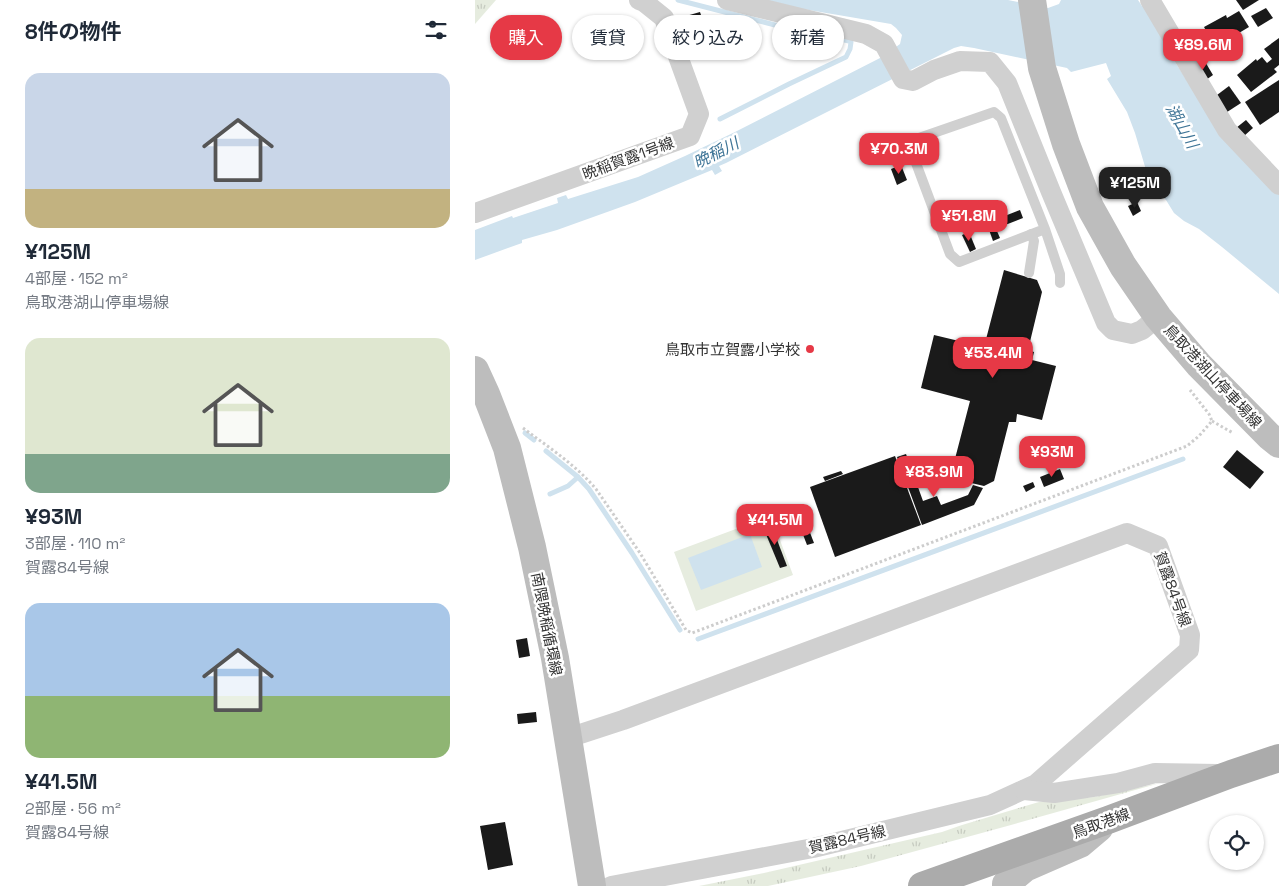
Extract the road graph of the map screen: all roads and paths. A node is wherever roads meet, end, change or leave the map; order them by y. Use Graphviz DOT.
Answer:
graph roads {
  1 [pos="639,0"];
  2 [pos="727,0"];
  3 [pos="1032,0"];
  4 [pos="1150,0"];
  5 [pos="1279,185"];
  6 [pos="1042,195"];
  7 [pos="475,213"];
  8 [pos="1045,229"];
  9 [pos="1031,234"];
  10 [pos="1029,273"];
  11 [pos="1060,283"];
  12 [pos="1158,317"];
  13 [pos="1185,383"];
  14 [pos="482,394"];
  15 [pos="1279,444"];
  16 [pos="568,738"];
  17 [pos="1279,758"];
  18 [pos="1231,774"];
  19 [pos="1024,790"];
  20 [pos="1108,820"];
  21 [pos="592,886"];
  22 [pos="611,886"];
  23 [pos="922,886"];
  24 [pos="1006,886"];
  1 -- 7 [label="street, 晩稲賀露1号線"];
  2 -- 6 [label="street"];
  3 -- 12 [label="street, 鳥取港湖山停車場線"];
  4 -- 5 [label="street"];
  6 -- 8 [label="lane"];
  6 -- 9 [label="lane"];
  6 -- 12 [label="street"];
  8 -- 9 [label="lane"];
  8 -- 11 [label="lane"];
  9 -- 10 [label="lane"];
  12 -- 15 [label="street, 鳥取港湖山停車場線"];
  13 -- 14 [label="path"];
  14 -- 16 [label="street, 南隈晩稲循環線"];
  16 -- 19 [label="street, 賀露84号線"];
  16 -- 21 [label="street, 南隈晩稲循環線"];
  17 -- 18 [label="main road, 鳥取港線"];
  18 -- 19 [label="street"];
  18 -- 20 [label="main road, 鳥取港線"];
  19 -- 22 [label="street, 賀露84号線"];
  20 -- 23 [label="main road, 鳥取港線"];
  20 -- 24 [label="street"];
}
